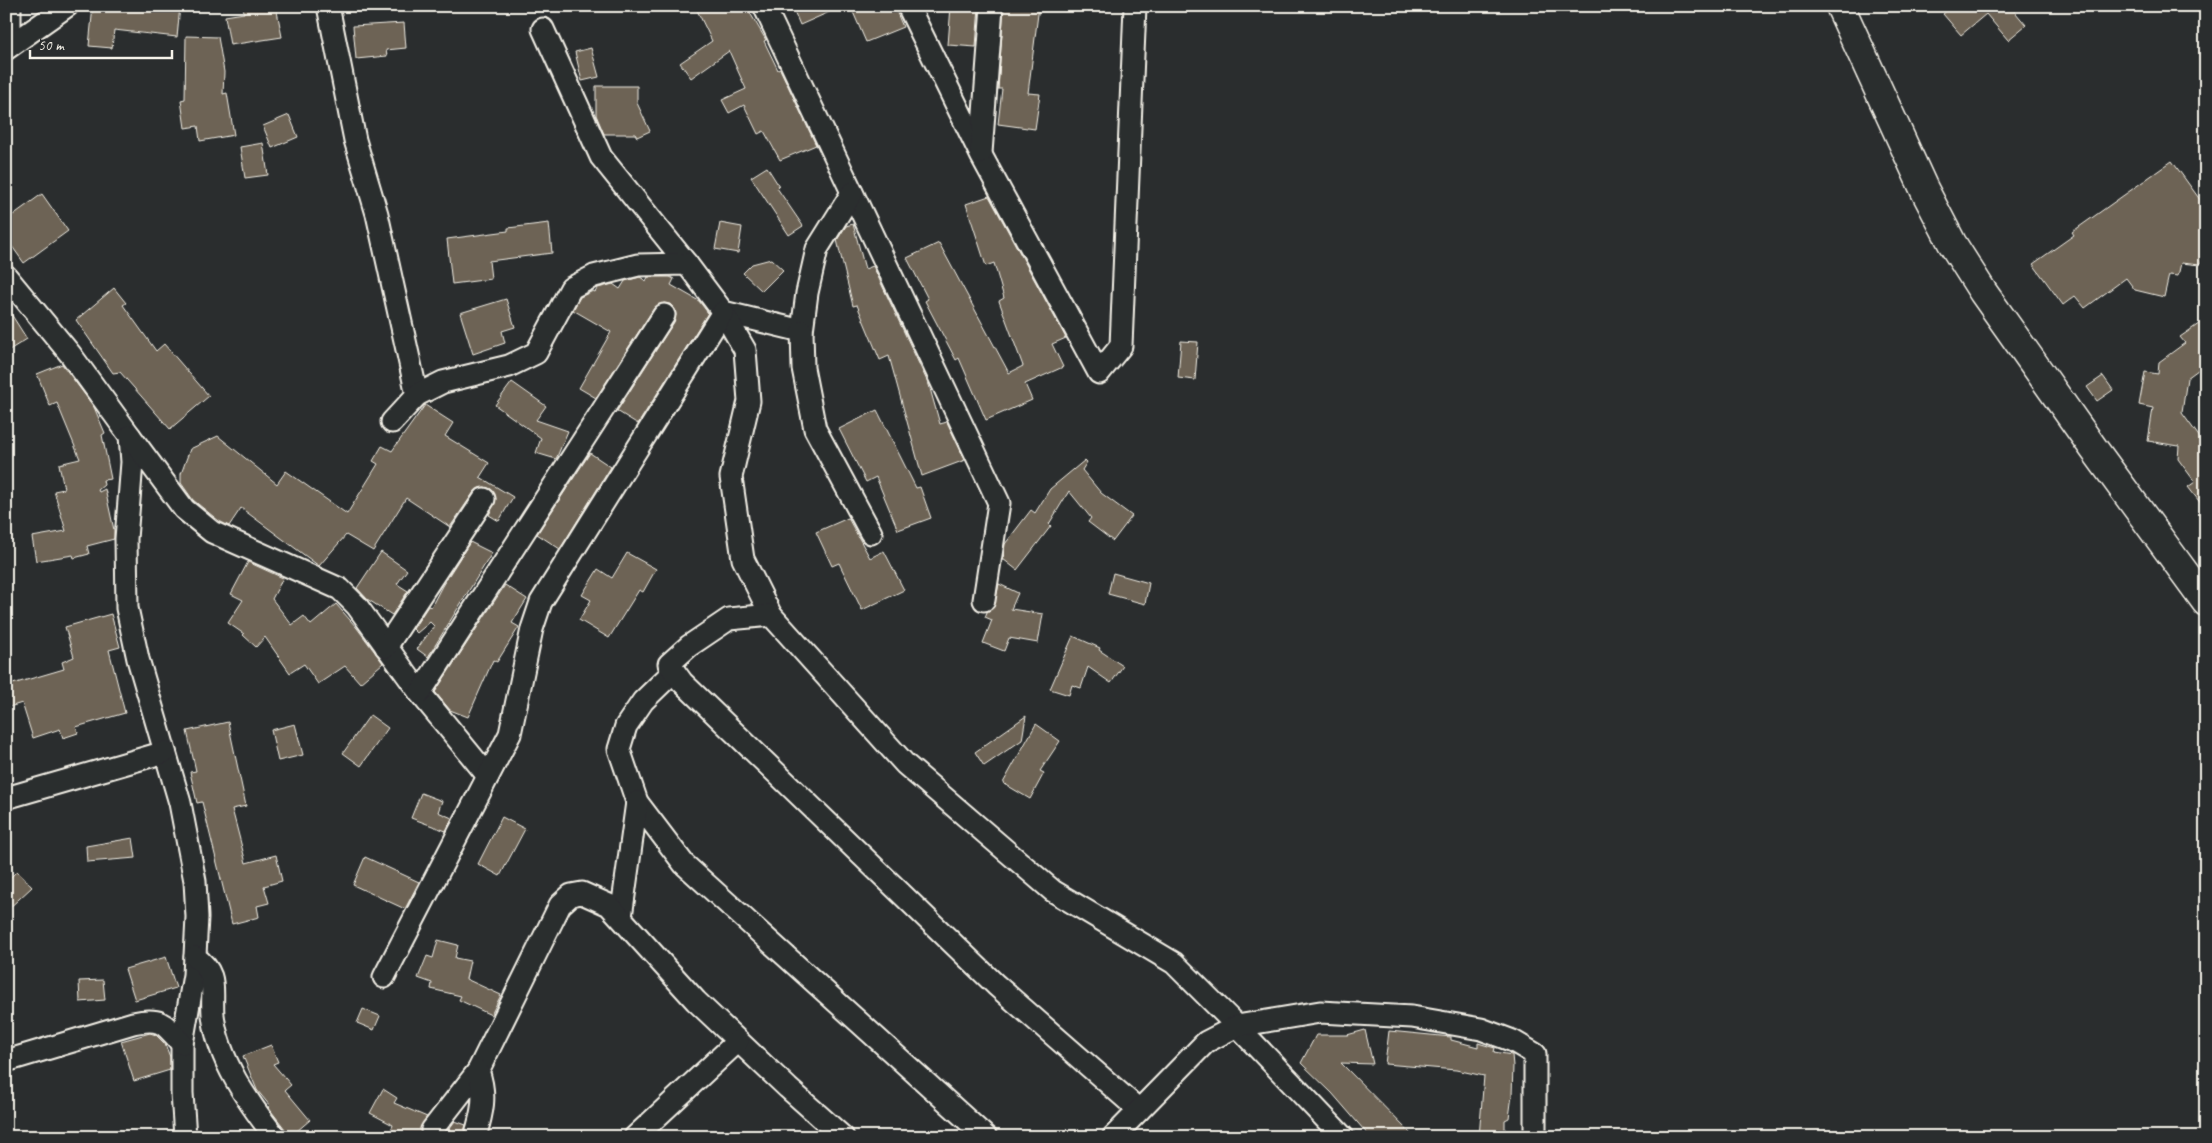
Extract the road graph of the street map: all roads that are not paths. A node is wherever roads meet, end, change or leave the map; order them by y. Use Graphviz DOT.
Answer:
graph roads {
  1 [pos="10,6"];
  2 [pos="67,6"];
  3 [pos="328,6"];
  4 [pos="764,6"];
  5 [pos="908,6"];
  6 [pos="992,6"];
  7 [pos="1135,6"];
  8 [pos="1840,6"];
  9 [pos="543,29"];
  10 [pos="8,48"];
  11 [pos="980,155"];
  12 [pos="852,193"];
  13 [pos="687,264"];
  14 [pos="6,276"];
  15 [pos="723,312"];
  16 [pos="664,315"];
  17 [pos="802,331"];
  18 [pos="417,395"];
  19 [pos="392,422"];
  20 [pos="130,436"];
  21 [pos="484,499"];
  22 [pos="871,533"];
  23 [pos="984,600"];
  24 [pos="2206,602"];
  25 [pos="771,614"];
  26 [pos="386,647"];
  27 [pos="674,671"];
  28 [pos="420,693"];
  29 [pos="165,752"];
  30 [pos="488,776"];
  31 [pos="6,798"];
  32 [pos="637,802"];
  33 [pos="621,917"];
  34 [pos="195,957"];
  35 [pos="384,977"];
  36 [pos="1237,1026"];
  37 [pos="738,1041"];
  38 [pos="182,1044"];
  39 [pos="6,1061"];
  40 [pos="478,1072"];
  41 [pos="1139,1110"];
  42 [pos="432,1130"];
  43 [pos="185,1137"];
  44 [pos="275,1137"];
  45 [pos="476,1137"];
  46 [pos="635,1137"];
  47 [pos="843,1137"];
  48 [pos="986,1137"];
  49 [pos="1113,1137"];
  50 [pos="1343,1137"];
  51 [pos="1535,1137"];
  1 -- 10 [label="street"];
  2 -- 10 [label="street"];
  3 -- 18 [label="street"];
  4 -- 12 [label="street"];
  5 -- 11 [label="street"];
  6 -- 11 [label="street"];
  7 -- 11 [label="street"];
  8 -- 24 [label="main road"];
  9 -- 13 [label="street"];
  12 -- 17 [label="street"];
  12 -- 23 [label="street"];
  13 -- 15 [label="street"];
  13 -- 18 [label="street"];
  14 -- 20 [label="street"];
  15 -- 17 [label="street"];
  15 -- 25 [label="street"];
  15 -- 30 [label="street"];
  16 -- 28 [label="street"];
  17 -- 22 [label="street"];
  18 -- 19 [label="street"];
  20 -- 26 [label="street"];
  20 -- 29 [label="street"];
  21 -- 26 [label="street"];
  25 -- 27 [label="street"];
  25 -- 36 [label="street"];
  26 -- 28 [label="street"];
  27 -- 32 [label="street"];
  27 -- 41 [label="street"];
  28 -- 30 [label="street"];
  29 -- 31 [label="street"];
  29 -- 34 [label="street"];
  30 -- 35 [label="street"];
  32 -- 33 [label="street"];
  32 -- 48 [label="street"];
  33 -- 37 [label="street"];
  33 -- 40 [label="street"];
  34 -- 38 [label="street"];
  34 -- 44 [label="street"];
  36 -- 41 [label="street"];
  36 -- 50 [label="street"];
  36 -- 51 [label="street"];
  37 -- 46 [label="street"];
  37 -- 47 [label="street"];
  38 -- 39 [label="street"];
  38 -- 43 [label="street"];
  40 -- 42 [label="street"];
  40 -- 45 [label="street"];
  41 -- 49 [label="street"];
}
